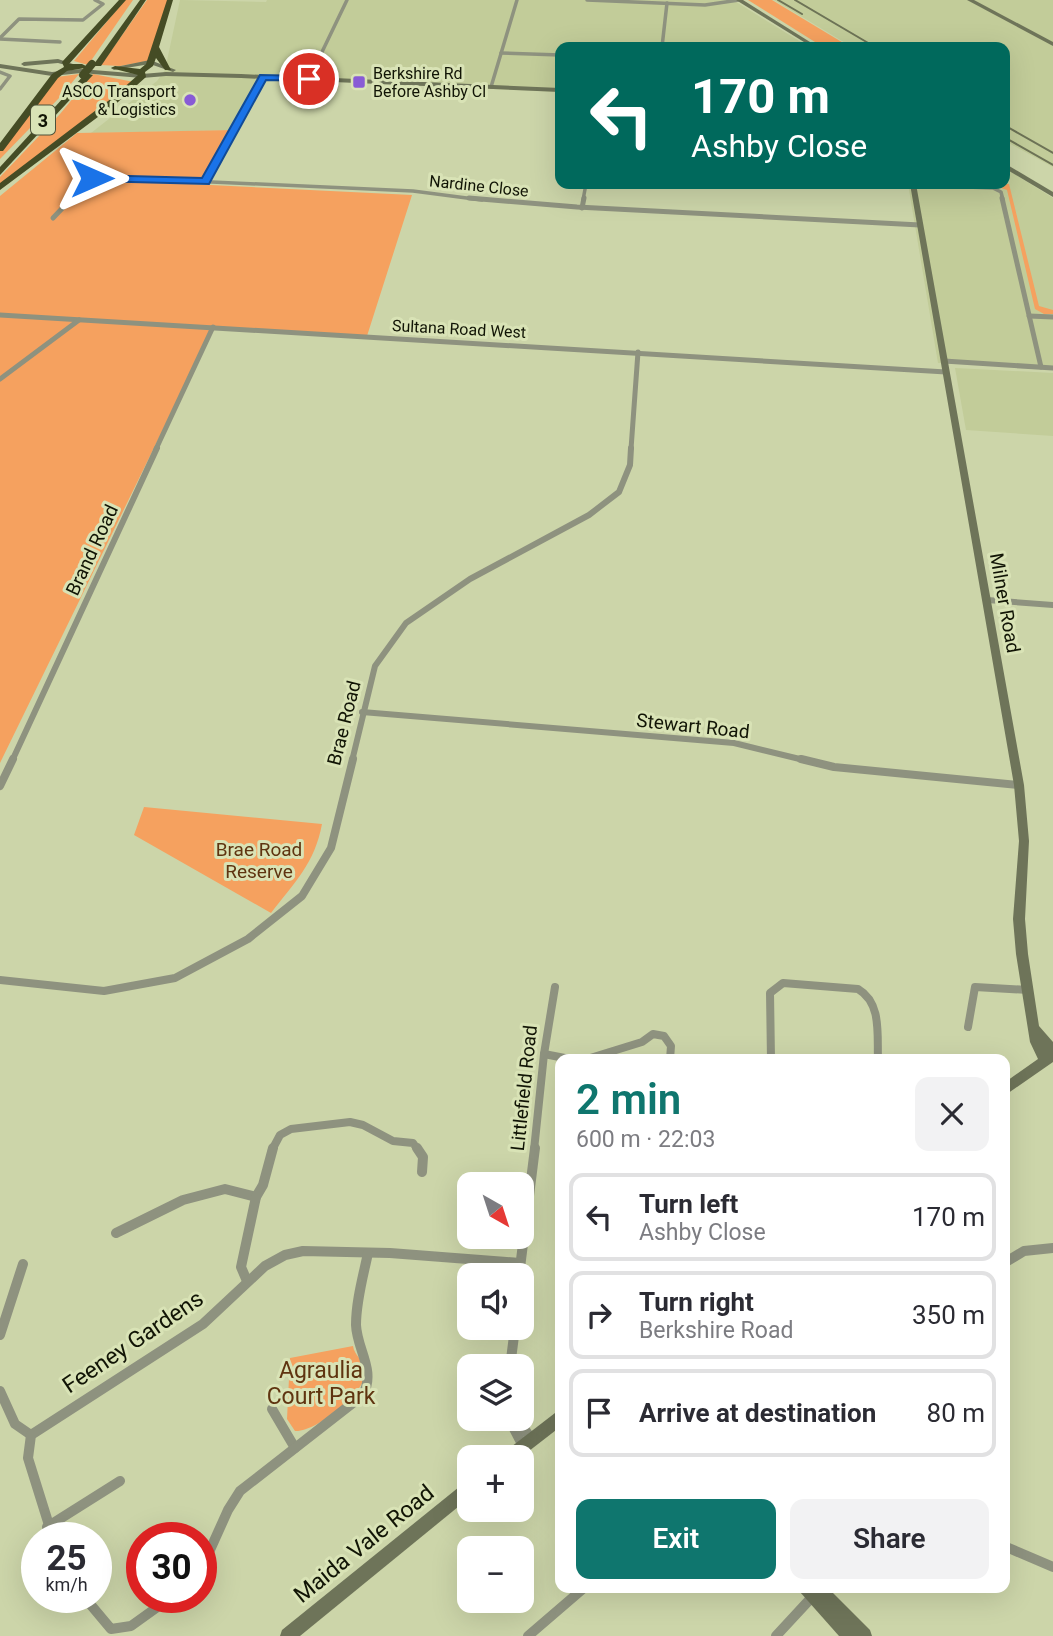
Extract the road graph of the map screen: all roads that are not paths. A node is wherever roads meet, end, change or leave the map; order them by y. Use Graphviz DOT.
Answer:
graph roads {
  1 [pos="94,0"];
  2 [pos="123,0"];
  3 [pos="137,0"];
  4 [pos="143,0"];
  5 [pos="170,0"];
  6 [pos="347,0"];
  7 [pos="517,0"];
  8 [pos="587,0"];
  9 [pos="739,0"];
  10 [pos="970,0"];
  11 [pos="667,3"];
  12 [pos="981,4"];
  13 [pos="0,39"];
  14 [pos="663,42"];
  15 [pos="807,42"];
  16 [pos="1053,42"];
  17 [pos="60,43"];
  18 [pos="156,48"];
  19 [pos="500,52"];
  20 [pos="555,55"];
  21 [pos="150,62"];
  22 [pos="0,64"];
  23 [pos="65,64"];
  24 [pos="95,64"];
  25 [pos="114,70"];
  26 [pos="170,71"];
  27 [pos="0,72"];
  28 [pos="39,72"];
  29 [pos="84,72"];
  30 [pos="124,73"];
  31 [pos="58,74"];
  32 [pos="263,77"];
  33 [pos="141,78"];
  34 [pos="309,79"];
  35 [pos="491,87"];
  36 [pos="44,88"];
  37 [pos="0,89"];
  38 [pos="555,90"];
  39 [pos="0,149"];
  40 [pos="0,164"];
  41 [pos="1010,169"];
  42 [pos="0,172"];
  43 [pos="206,181"];
  44 [pos="0,187"];
  45 [pos="585,189"];
  46 [pos="914,189"];
  47 [pos="995,189"];
  48 [pos="1053,195"];
  49 [pos="582,208"];
  50 [pos="53,218"];
  51 [pos="920,225"];
  52 [pos="0,315"];
  53 [pos="1029,316"];
  54 [pos="1053,317"];
  55 [pos="80,319"];
  56 [pos="213,327"];
  57 [pos="638,352"];
  58 [pos="1041,367"];
  59 [pos="945,368"];
  60 [pos="1053,368"];
  61 [pos="0,379"];
  62 [pos="987,600"];
  63 [pos="1053,605"];
  64 [pos="362,712"];
  65 [pos="1019,785"];
  66 [pos="0,786"];
  67 [pos="0,980"];
  68 [pos="555,987"];
  69 [pos="1029,990"];
  70 [pos="968,1027"];
  71 [pos="544,1054"];
  72 [pos="603,1054"];
  73 [pos="670,1054"];
  74 [pos="771,1054"];
  75 [pos="878,1054"];
  76 [pos="1051,1055"];
  77 [pos="555,1056"];
  78 [pos="1010,1086"];
  79 [pos="422,1172"];
  80 [pos="256,1197"];
  81 [pos="116,1233"];
  82 [pos="1053,1248"];
  83 [pos="368,1252"];
  84 [pos="1010,1259"];
  85 [pos="507,1263"];
  86 [pos="520,1263"];
  87 [pos="23,1264"];
  88 [pos="247,1281"];
  89 [pos="0,1335"];
  90 [pos="0,1391"];
  91 [pos="272,1409"];
  92 [pos="555,1422"];
  93 [pos="518,1431"];
  94 [pos="522,1431"];
  95 [pos="31,1435"];
  96 [pos="527,1443"];
  97 [pos="524,1445"];
  98 [pos="295,1448"];
  99 [pos="120,1480"];
  100 [pos="457,1498"];
  101 [pos="46,1522"];
  102 [pos="55,1522"];
  103 [pos="217,1536"];
  104 [pos="1010,1549"];
  105 [pos="1053,1567"];
  106 [pos="578,1593"];
  107 [pos="811,1593"];
  108 [pos="815,1593"];
  109 [pos="815,1593"];
  110 [pos="98,1613"];
  111 [pos="151,1613"];
  112 [pos="294,1634"];
  113 [pos="528,1636"];
  114 [pos="776,1636"];
  115 [pos="850,1636"];
  116 [pos="864,1636"];
  1 -- 13 [label="street"];
  2 -- 23 [label="highway"];
  3 -- 24 [label="highway, 3"];
  4 -- 24 [label="highway, 3"];
  5 -- 18 [label="highway"];
  6 -- 34 [label="street"];
  7 -- 19 [label="street"];
  8 -- 11 [label="street"];
  9 -- 11 [label="street"];
  9 -- 15 [label="main road"];
  10 -- 12 [label="main road"];
  11 -- 14 [label="street"];
  12 -- 16 [label="main road"];
  13 -- 17 [label="street"];
  18 -- 21 [label="highway"];
  18 -- 26 [label="highway"];
  19 -- 20 [label="street"];
  19 -- 35 [label="street"];
  21 -- 25 [label="main road"];
  21 -- 26 [label="main road"];
  21 -- 33 [label="highway"];
  22 -- 23 [label="main road"];
  22 -- 28 [label="main road"];
  23 -- 29 [label="highway"];
  23 -- 31 [label="highway"];
  24 -- 29 [label="highway, 3, bridge"];
  25 -- 29 [label="main road"];
  25 -- 30 [label="main road"];
  25 -- 33 [label="highway"];
  26 -- 32 [label="main road"];
  26 -- 33 [label="main road"];
  27 -- 37 [label="street"];
  28 -- 31 [label="main road"];
  28 -- 36 [label="highway"];
  29 -- 31 [label="main road"];
  29 -- 40 [label="highway, 3"];
  29 -- 42 [label="highway, 3"];
  30 -- 33 [label="highway"];
  31 -- 36 [label="highway"];
  32 -- 34 [label="main road"];
  32 -- 43 [label="street"];
  33 -- 44 [label="highway"];
  34 -- 35 [label="main road"];
  35 -- 38 [label="main road"];
  36 -- 39 [label="highway"];
  41 -- 48 [label="main road"];
  43 -- 49 [label="street, Nardine Close"];
  43 -- 50 [label="street, Nardine Close"];
  45 -- 49 [label="street"];
  46 -- 51 [label="main road, Milner Road"];
  47 -- 53 [label="street"];
  49 -- 51 [label="street, Nardine Close"];
  51 -- 59 [label="main road, Milner Road"];
  52 -- 55 [label="street, Sultana Road West"];
  53 -- 54 [label="street"];
  53 -- 58 [label="street"];
  55 -- 56 [label="street, Sultana Road West"];
  55 -- 61 [label="street"];
  56 -- 57 [label="street, Sultana Road West"];
  56 -- 66 [label="street, Brand Road"];
  57 -- 59 [label="street, Sultana Road West"];
  57 -- 64 [label="street, Brae Road"];
  58 -- 59 [label="street, Sultana Road West"];
  58 -- 60 [label="street, Sultana Road West"];
  59 -- 62 [label="main road, Milner Road"];
  62 -- 63 [label="street"];
  62 -- 65 [label="main road, Milner Road"];
  64 -- 65 [label="street, Stewart Road"];
  64 -- 67 [label="street, Brae Road"];
  65 -- 69 [label="main road, Milner Road"];
  68 -- 71 [label="street, Littlefield Road"];
  69 -- 70 [label="street"];
  69 -- 76 [label="main road, Milner Road"];
  71 -- 77 [label="street"];
  71 -- 86 [label="street, Littlefield Road"];
  72 -- 73 [label="street"];
  74 -- 75 [label="street"];
  76 -- 78 [label="main road"];
  79 -- 80 [label="street"];
  80 -- 81 [label="street"];
  80 -- 88 [label="street"];
  82 -- 84 [label="street"];
  83 -- 85 [label="street, Feeney Gardens"];
  83 -- 88 [label="street, Feeney Gardens"];
  83 -- 98 [label="street"];
  87 -- 89 [label="street"];
  88 -- 95 [label="street, Feeney Gardens"];
  90 -- 95 [label="street"];
  91 -- 98 [label="street"];
  92 -- 96 [label="main road"];
  93 -- 96 [label="street"];
  94 -- 96 [label="street"];
  95 -- 101 [label="street"];
  96 -- 97 [label="main road"];
  98 -- 103 [label="street"];
  99 -- 102 [label="street"];
  100 -- 112 [label="main road, Maida Vale Road"];
  104 -- 105 [label="street"];
  106 -- 113 [label="street"];
  107 -- 114 [label="street"];
  108 -- 115 [label="main road"];
  109 -- 116 [label="main road"];
  110 -- 111 [label="street"];
}
